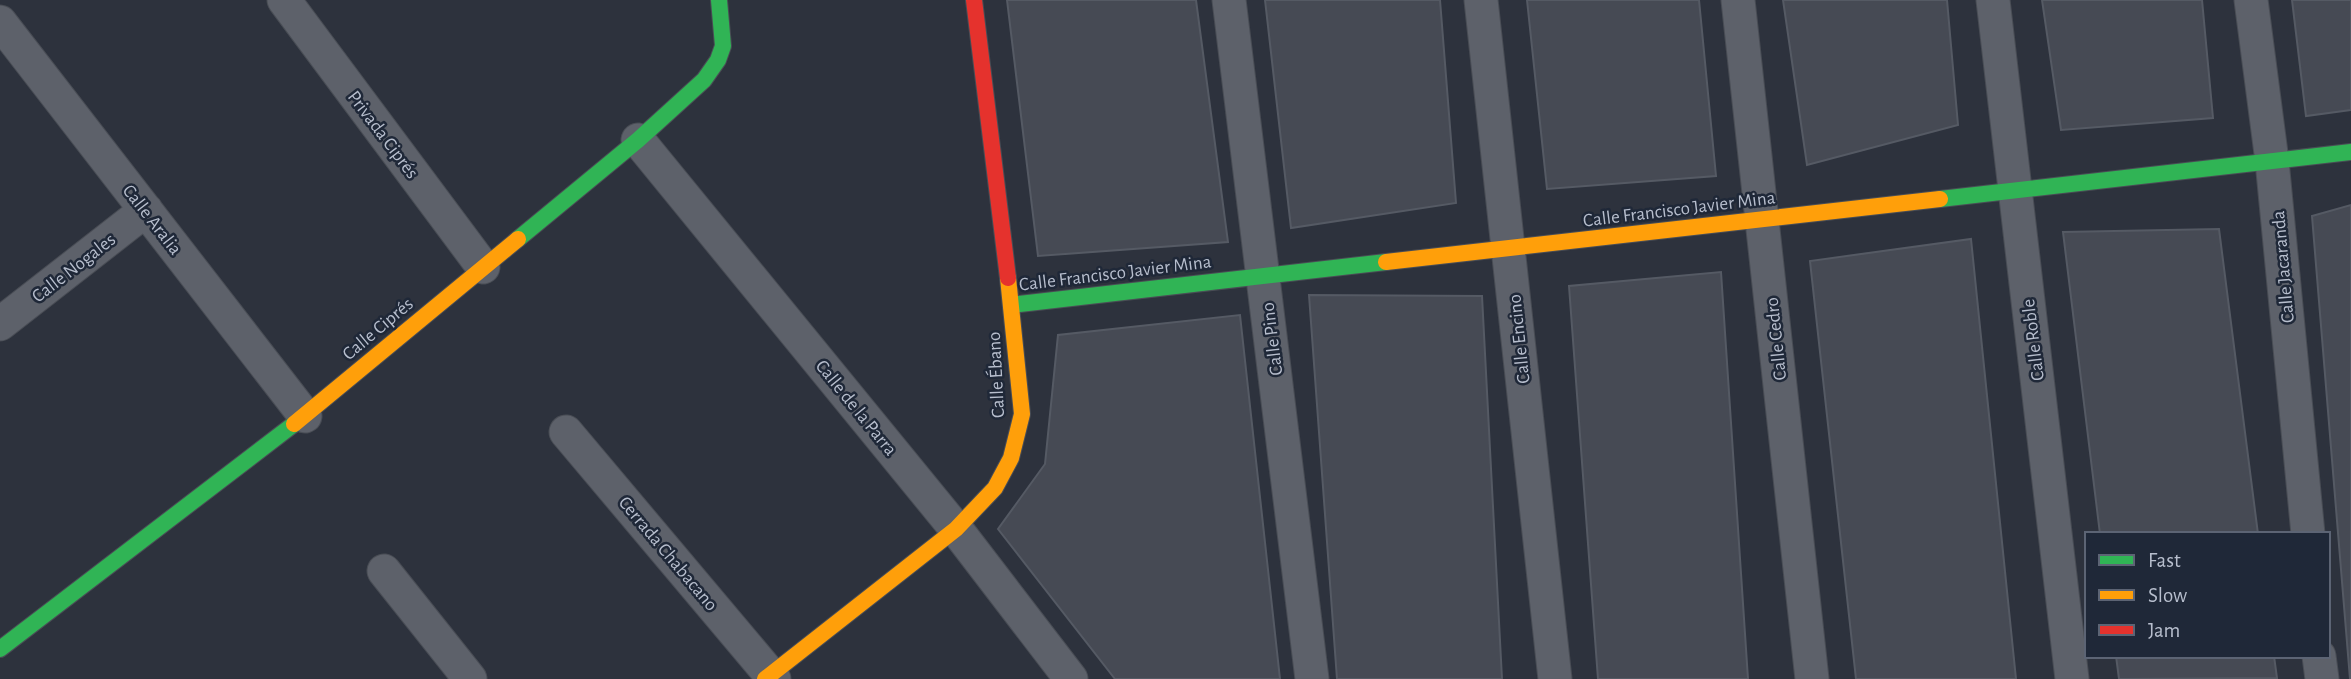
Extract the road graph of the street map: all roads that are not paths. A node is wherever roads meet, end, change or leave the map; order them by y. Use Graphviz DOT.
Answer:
graph roads {
  1 [pos="285,0"];
  2 [pos="719,0"];
  3 [pos="974,0"];
  4 [pos="1229,0"];
  5 [pos="1481,0"];
  6 [pos="1738,0"];
  7 [pos="1993,0"];
  8 [pos="2251,0"];
  9 [pos="0,22"];
  10 [pos="638,140"];
  11 [pos="2351,152"];
  12 [pos="2272,161"];
  13 [pos="2015,190"];
  14 [pos="146,210"];
  15 [pos="1762,219"];
  16 [pos="1508,248"];
  17 [pos="483,267"];
  18 [pos="1264,276"];
  19 [pos="1011,305"];
  20 [pos="0,324"];
  21 [pos="304,416"];
  22 [pos="566,432"];
  23 [pos="956,529"];
  24 [pos="2308,532"];
  25 [pos="384,571"];
  26 [pos="0,649"];
  27 [pos="2319,658"];
  28 [pos="770,677"];
  29 [pos="470,679"];
  30 [pos="1070,679"];
  31 [pos="1312,679"];
  32 [pos="1555,679"];
  33 [pos="1812,679"];
  34 [pos="2072,679"];
  35 [pos="2322,679"];
  1 -- 17 [label="street, Privada Ciprés"];
  2 -- 10 [label="street, Calle Ciprés"];
  3 -- 19 [label="street, Calle Ébano"];
  4 -- 18 [label="street, Calle Pino"];
  5 -- 16 [label="street, Calle Encino"];
  6 -- 15 [label="street, Calle Cedro"];
  7 -- 13 [label="street, Calle Roble"];
  8 -- 12 [label="street, Calle Jacaranda"];
  9 -- 14 [label="street, Calle Aralia"];
  10 -- 17 [label="street, Calle Ciprés"];
  10 -- 23 [label="street, Calle de la Parra"];
  11 -- 12 [label="street, Calle Francisco Javier Mina"];
  12 -- 13 [label="street, Calle Francisco Javier Mina"];
  12 -- 24 [label="street, Calle Jacaranda"];
  13 -- 15 [label="street, Calle Francisco Javier Mina"];
  13 -- 34 [label="street, Calle Roble"];
  14 -- 20 [label="street, Calle Nogales"];
  14 -- 21 [label="street, Calle Aralia"];
  15 -- 16 [label="street, Calle Francisco Javier Mina"];
  15 -- 33 [label="street, Calle Cedro"];
  16 -- 18 [label="street, Calle Francisco Javier Mina"];
  16 -- 32 [label="street, Calle Encino"];
  17 -- 21 [label="street, Calle Ciprés"];
  18 -- 19 [label="street, Calle Francisco Javier Mina"];
  18 -- 31 [label="street, Calle Pino"];
  19 -- 23 [label="street, Calle Ébano"];
  21 -- 26 [label="street, Calle Ciprés"];
  22 -- 28 [label="street, Cerrada Chabacano"];
  23 -- 28 [label="street, Calle Ébano"];
  23 -- 30 [label="street, Calle de la Parra"];
  25 -- 29 [label="street"];
  27 -- 35 [label="street"];
}
